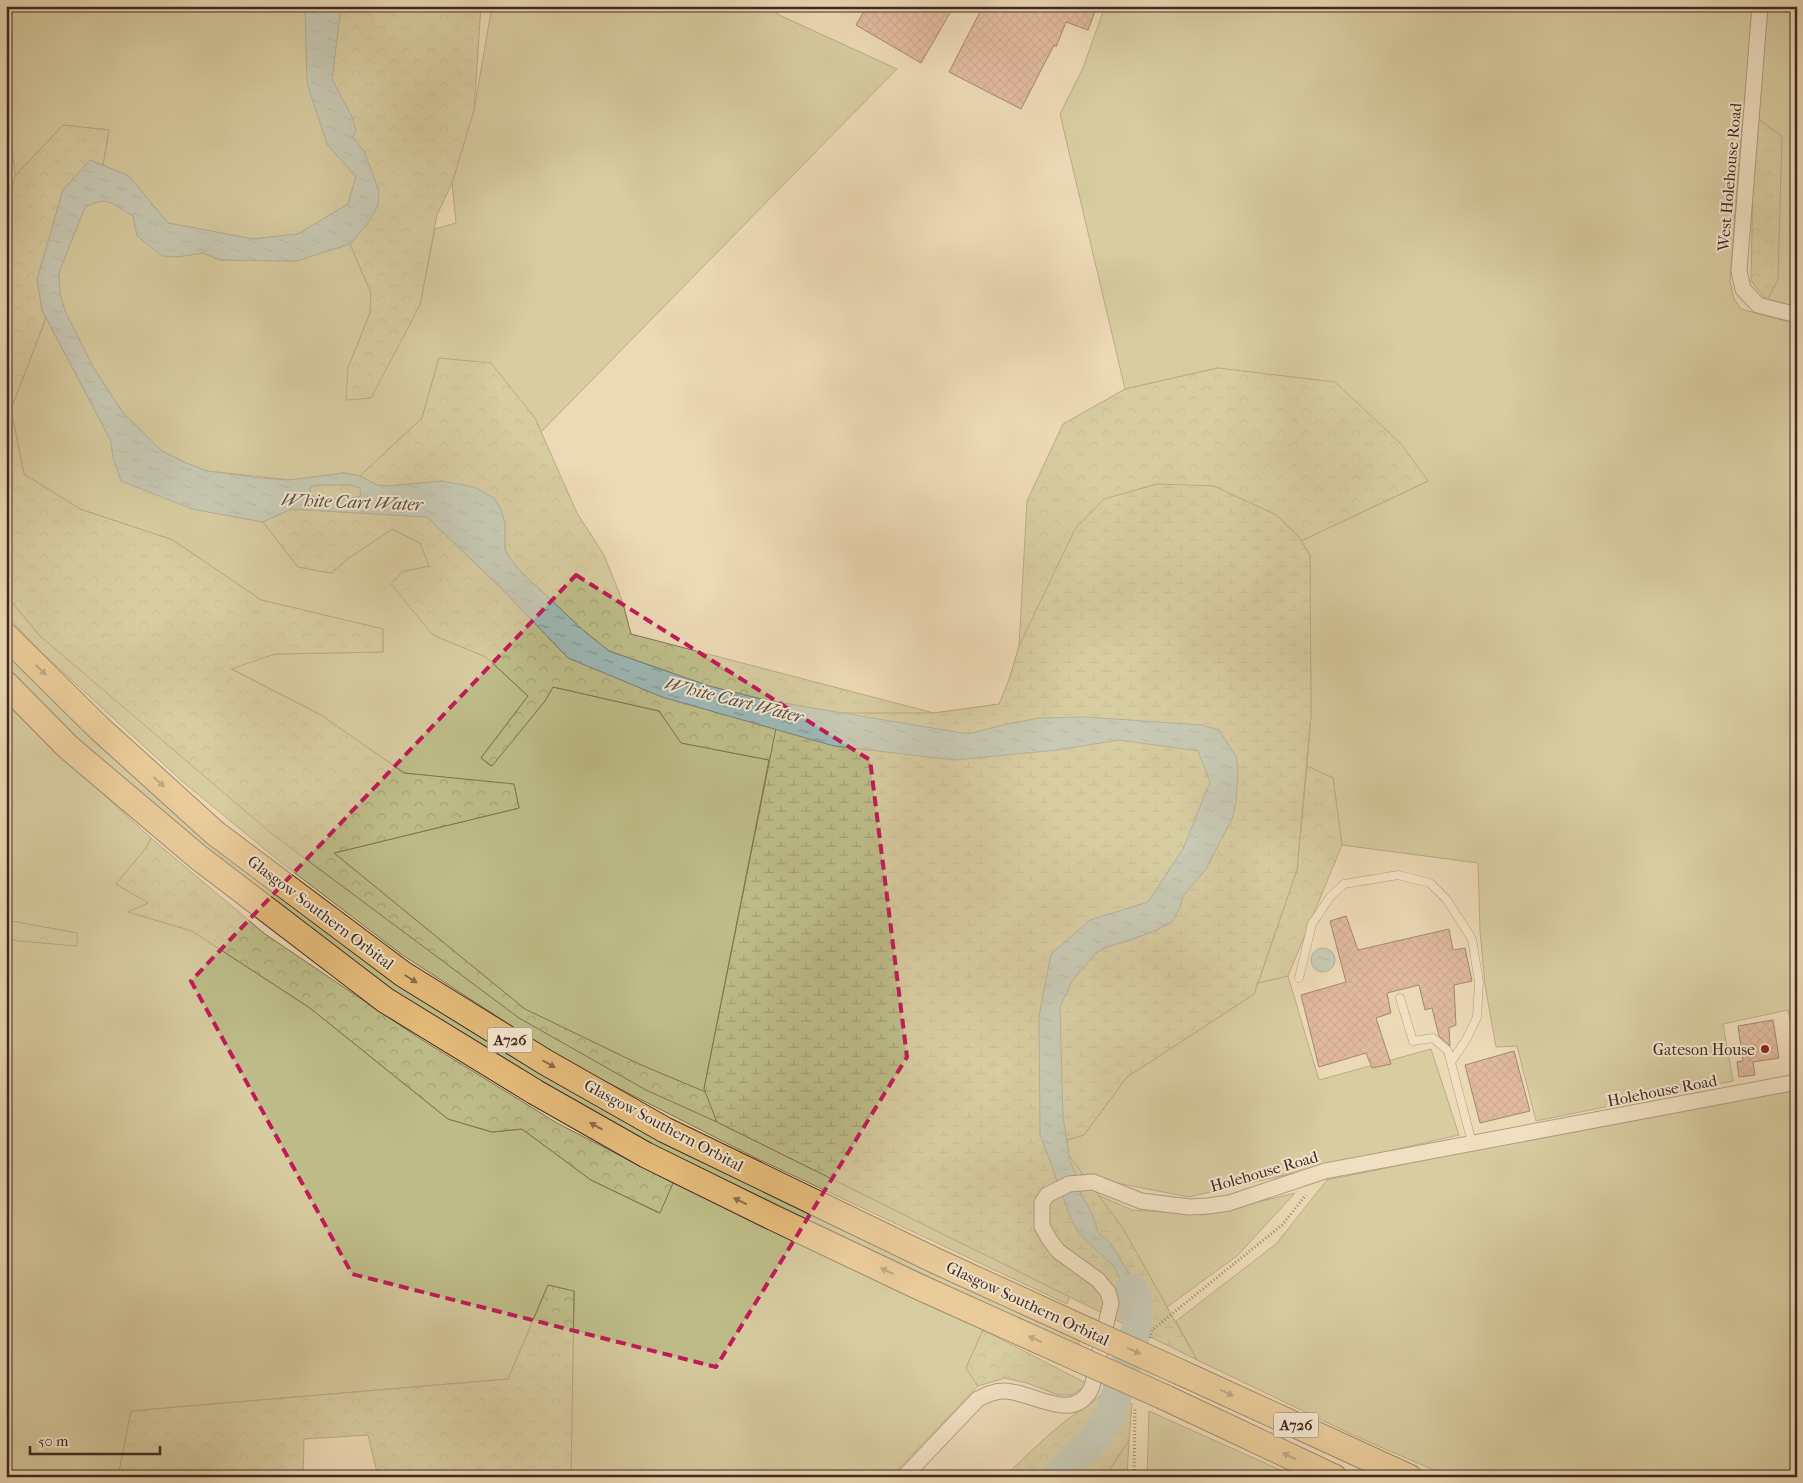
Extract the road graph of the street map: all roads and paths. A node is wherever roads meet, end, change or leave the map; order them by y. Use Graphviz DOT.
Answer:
graph roads {
  1 [pos="1760,6"];
  2 [pos="1797,315"];
  3 [pos="6,636"];
  4 [pos="6,684"];
  5 [pos="1300,978"];
  6 [pos="1400,998"];
  7 [pos="1451,1062"];
  8 [pos="1797,1082"];
  9 [pos="1472,1144"];
  10 [pos="1325,1171"];
  11 [pos="1150,1340"];
  12 [pos="1137,1398"];
  13 [pos="904,1477"];
  14 [pos="1134,1477"];
  15 [pos="1334,1477"];
  16 [pos="1409,1477"];
  1 -- 2 [label="street, West Holehouse Road"];
  3 -- 16 [label="highway, Glasgow Southern Orbital / A726, one-way, bridge"];
  15 -- 4 [label="highway, Glasgow Southern Orbital / A726, one-way, bridge"];
  5 -- 7 [label="lane"];
  6 -- 7 [label="lane"];
  7 -- 9 [label="lane"];
  8 -- 9 [label="street, Holehouse Road"];
  9 -- 10 [label="street, Holehouse Road"];
  10 -- 11 [label="path"];
  10 -- 13 [label="street, Holehouse Road"];
  12 -- 14 [label="path"];
}
